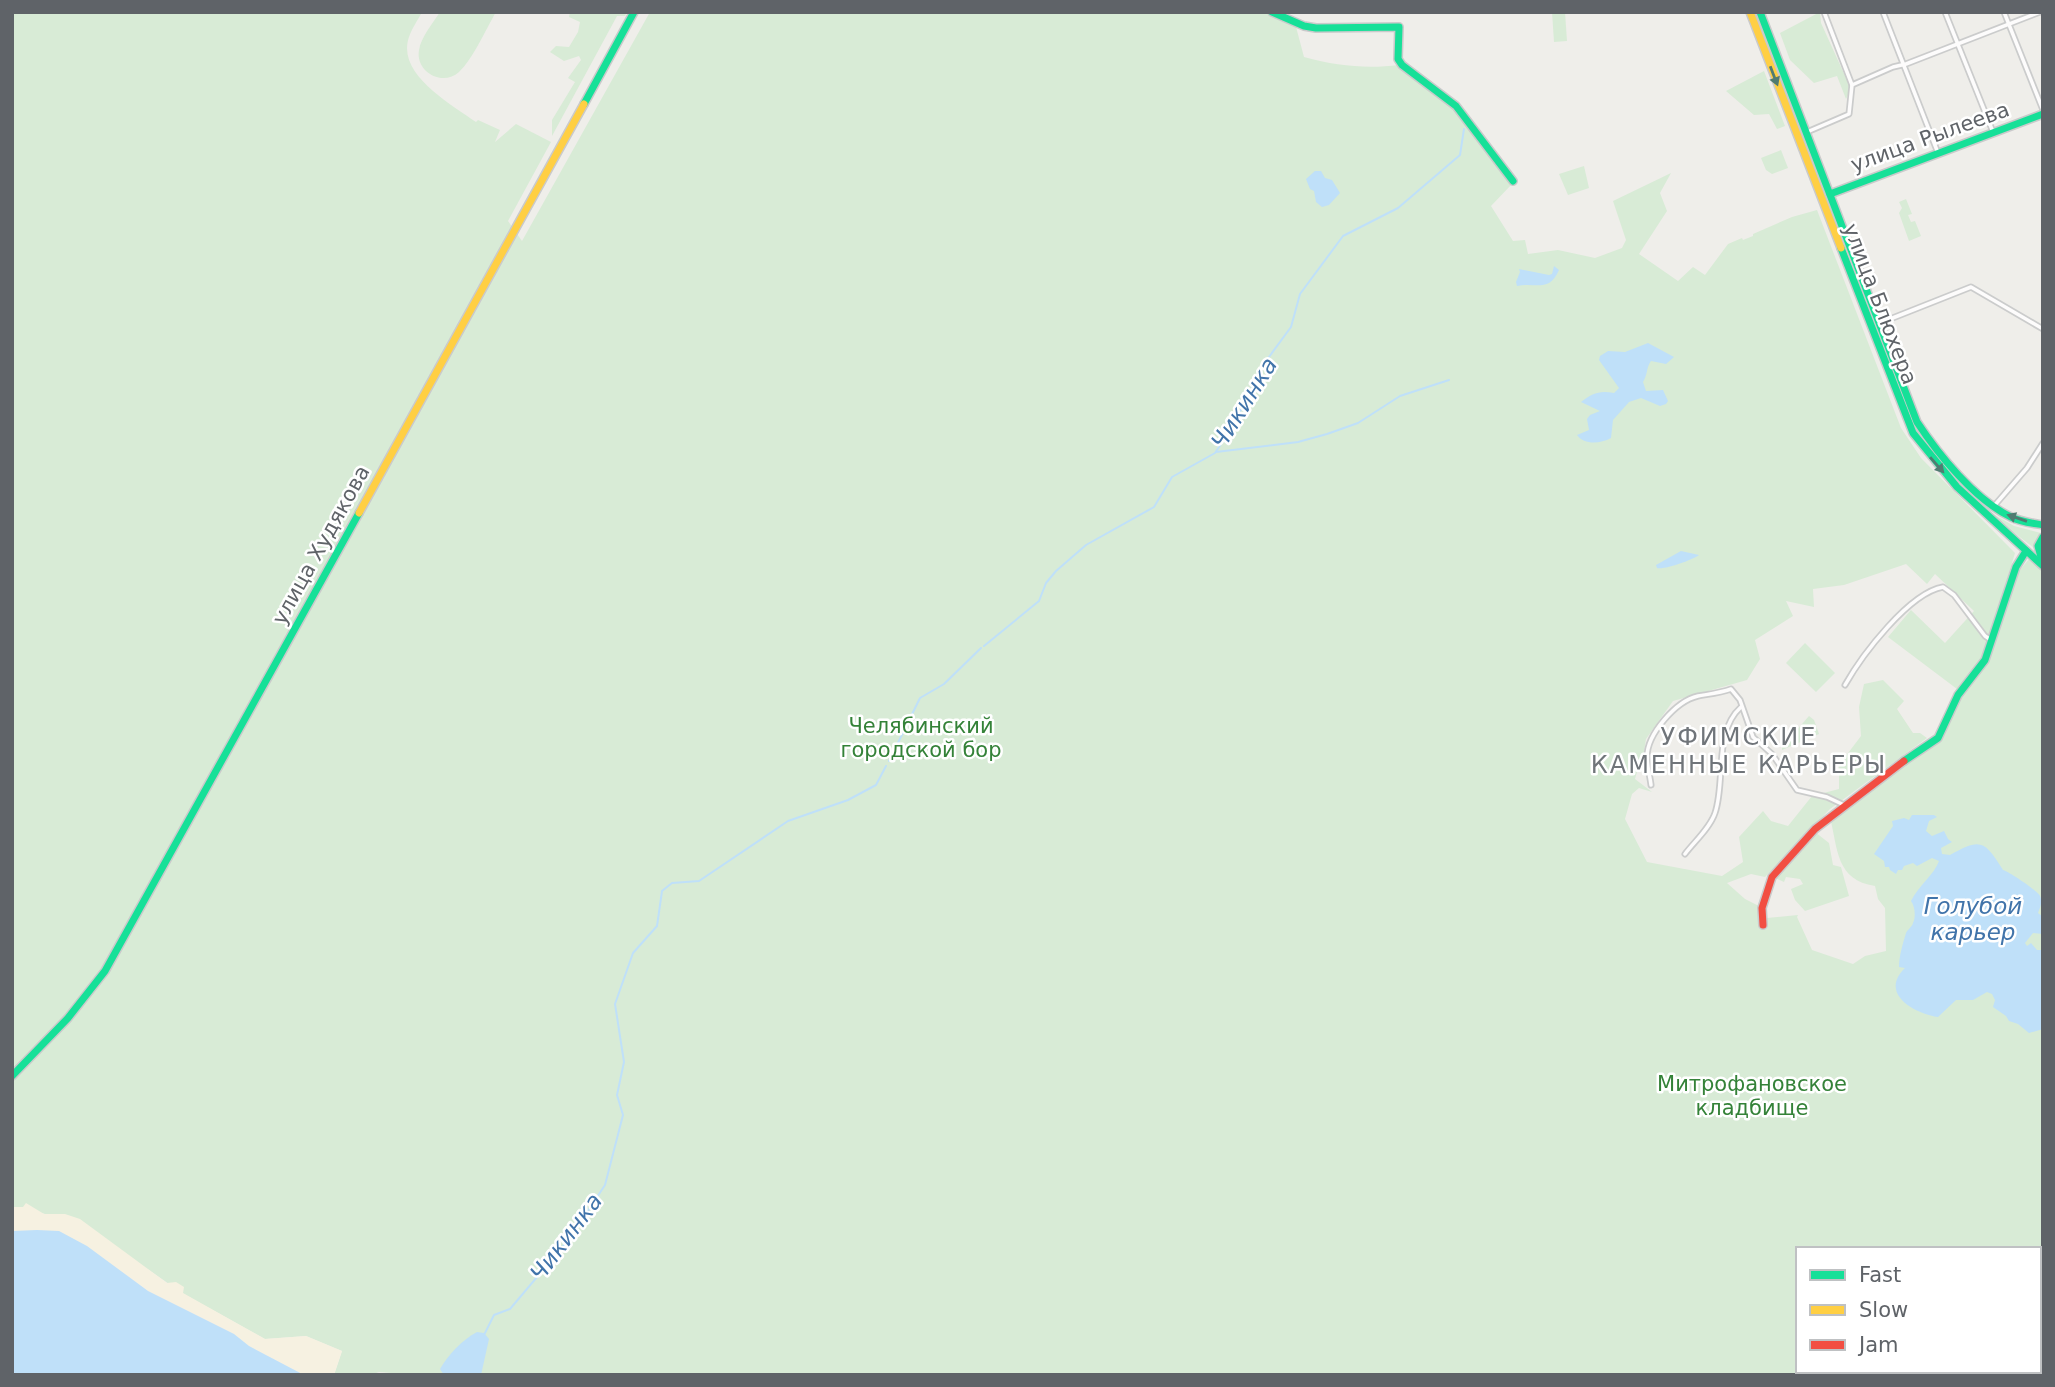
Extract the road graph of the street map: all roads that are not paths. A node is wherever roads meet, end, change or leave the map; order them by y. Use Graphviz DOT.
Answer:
graph roads {
  1 [pos="634,12"];
  2 [pos="1272,12"];
  3 [pos="1750,12"];
  4 [pos="1760,12"];
  5 [pos="1824,12"];
  6 [pos="1884,12"];
  7 [pos="1945,12"];
  8 [pos="2004,12"];
  9 [pos="2040,12"];
  10 [pos="2009,24"];
  11 [pos="1958,45"];
  12 [pos="1903,65"];
  13 [pos="1852,85"];
  14 [pos="2043,112"];
  15 [pos="1806,132"];
  16 [pos="1993,132"];
  17 [pos="1938,153"];
  18 [pos="1513,181"];
  19 [pos="1830,194"];
  20 [pos="1820,197"];
  21 [pos="1880,323"];
  22 [pos="2043,329"];
  23 [pos="2043,443"];
  24 [pos="1994,506"];
  25 [pos="2043,525"];
  26 [pos="2043,537"];
  27 [pos="2026,551"];
  28 [pos="2043,565"];
  29 [pos="1991,640"];
  30 [pos="1845,685"];
  31 [pos="1742,707"];
  32 [pos="1651,785"];
  33 [pos="1844,805"];
  34 [pos="1685,855"];
  35 [pos="1763,925"];
  36 [pos="12,1076"];
  1 -- 36 [label="main road, улица Худякова"];
  2 -- 18 [label="main road"];
  3 -- 20 [label="main road, улица Блюхера, one-way"];
  4 -- 15 [label="main road, улица Блюхера"];
  5 -- 13 [label="street"];
  6 -- 12 [label="street"];
  7 -- 11 [label="street"];
  8 -- 10 [label="street"];
  9 -- 10 [label="street"];
  10 -- 11 [label="street"];
  10 -- 14 [label="street"];
  11 -- 12 [label="street"];
  11 -- 16 [label="street"];
  12 -- 13 [label="street"];
  12 -- 17 [label="street"];
  13 -- 15 [label="street"];
  14 -- 16 [label="main road, улица Рылеева"];
  15 -- 19 [label="main road, улица Блюхера"];
  16 -- 17 [label="main road, улица Рылеева"];
  17 -- 19 [label="main road, улица Рылеева"];
  19 -- 20 [label="main road, улица Рылеева"];
  19 -- 21 [label="main road, улица Блюхера"];
  20 -- 27 [label="main road, улица Блюхера, one-way"];
  21 -- 22 [label="street"];
  21 -- 24 [label="main road, улица Блюхера"];
  23 -- 24 [label="street"];
  25 -- 24 [label="main road, улица Блюхера, one-way"];
  26 -- 28 [label="main road"];
  27 -- 28 [label="main road, улица Блюхера"];
  27 -- 29 [label="main road"];
  29 -- 30 [label="street"];
  29 -- 33 [label="main road"];
  31 -- 32 [label="street"];
  31 -- 33 [label="street"];
  31 -- 34 [label="street"];
  33 -- 35 [label="main road"];
}
